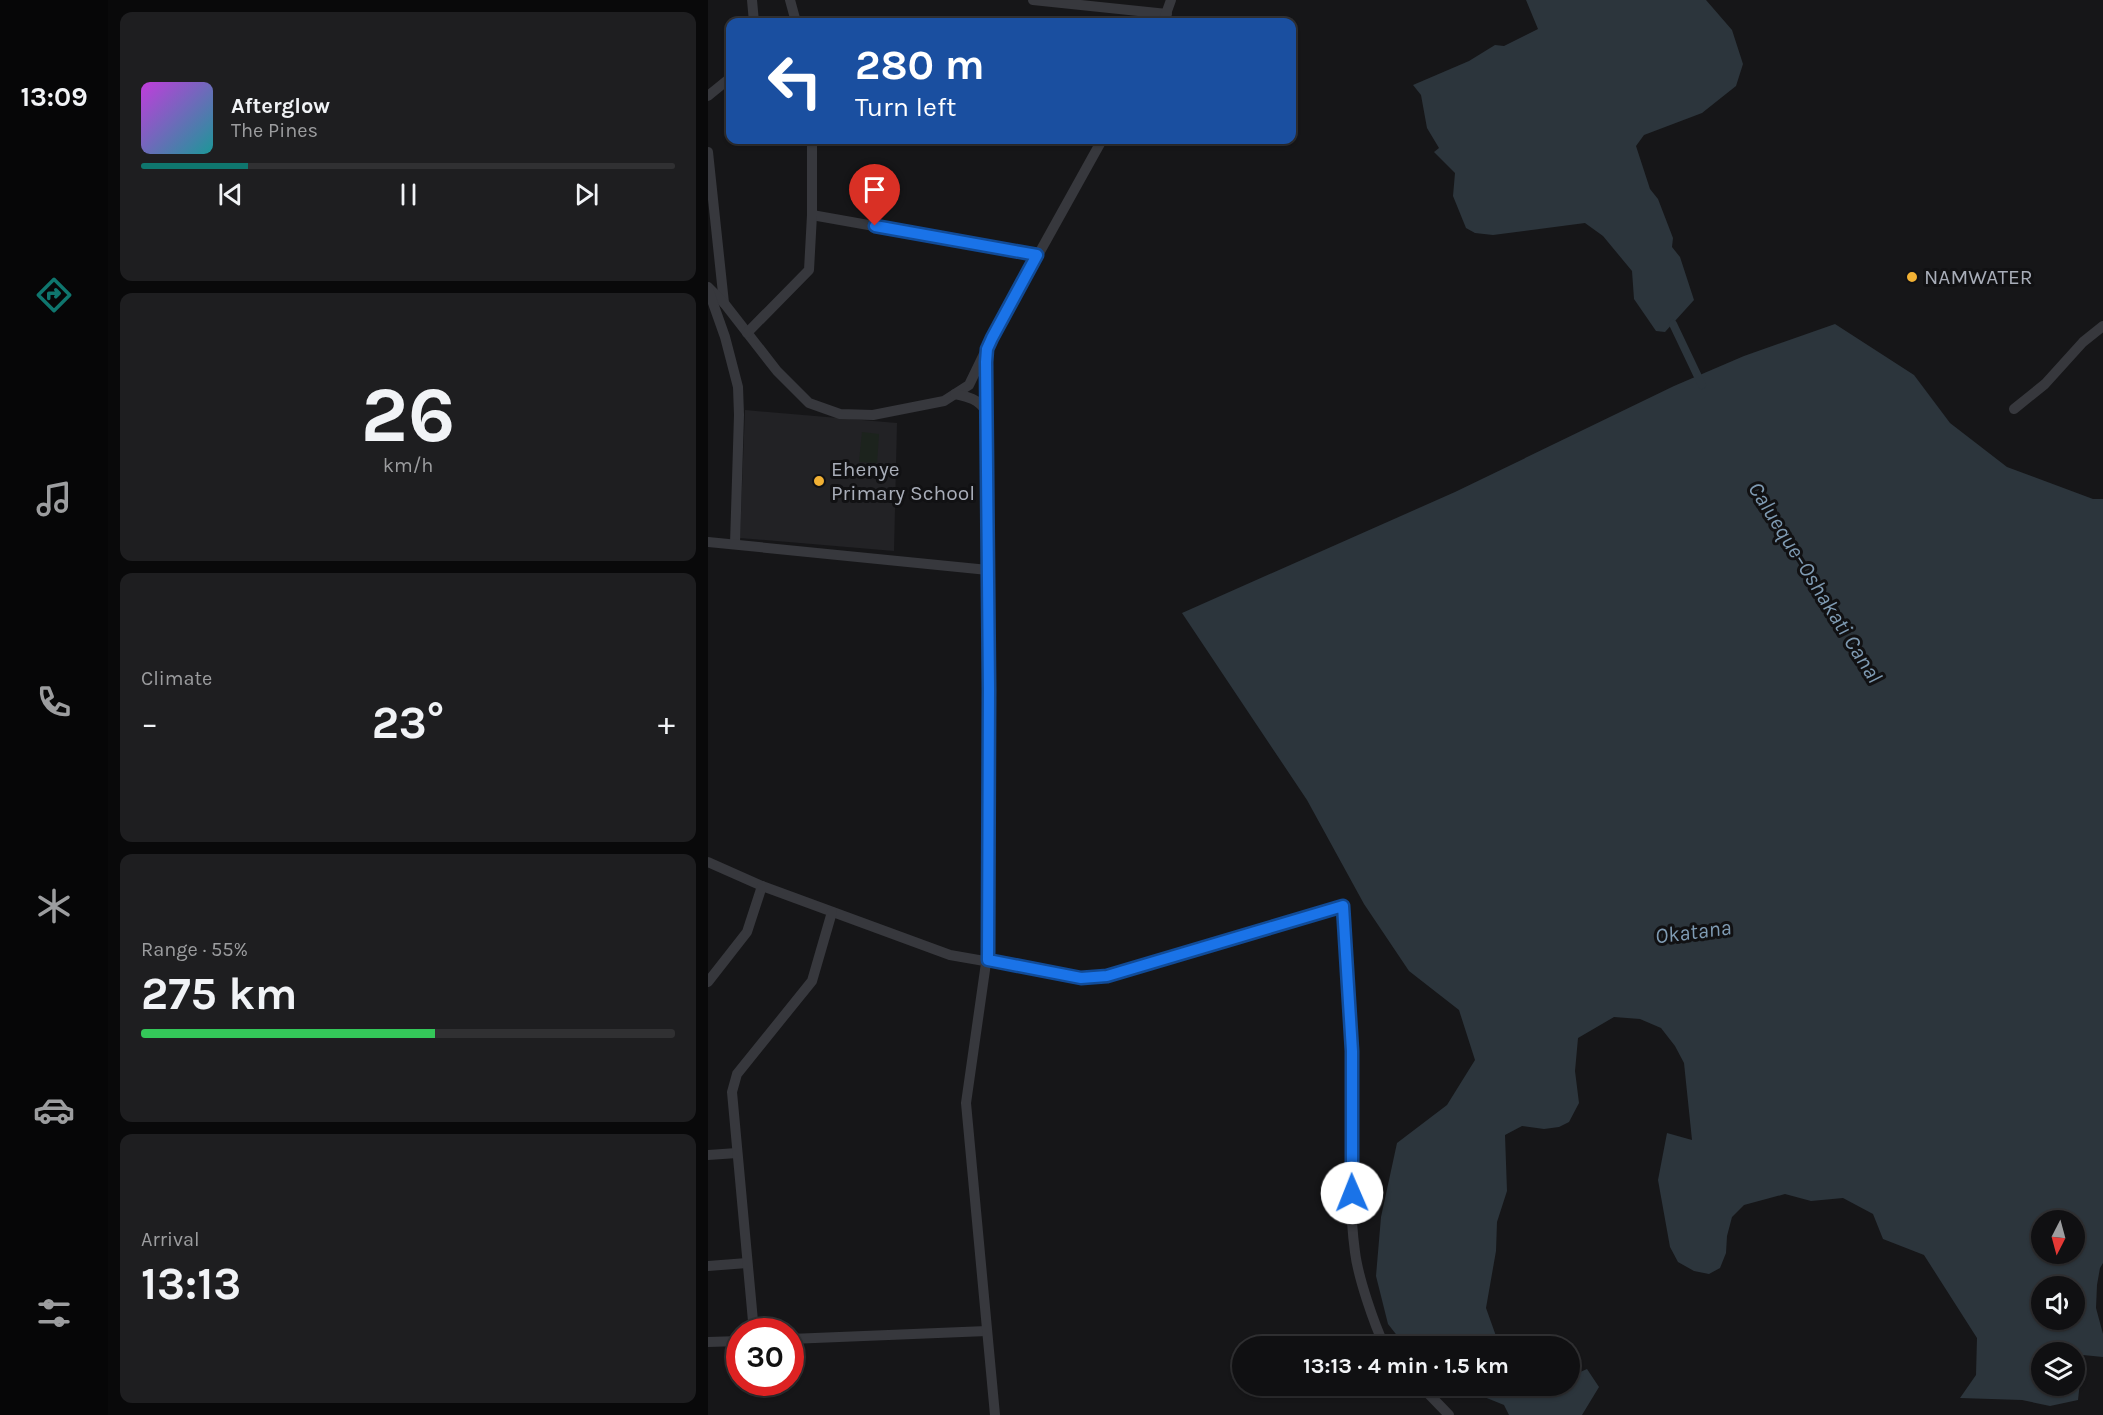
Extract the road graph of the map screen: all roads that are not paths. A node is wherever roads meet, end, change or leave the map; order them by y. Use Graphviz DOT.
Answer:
graph roads {
  1 [pos="752,0"];
  2 [pos="790,0"];
  3 [pos="1033,0"];
  4 [pos="1171,0"];
  5 [pos="1081,3"];
  6 [pos="754,18"];
  7 [pos="795,18"];
  8 [pos="1165,18"];
  9 [pos="726,81"];
  10 [pos="708,96"];
  11 [pos="812,144"];
  12 [pos="1100,144"];
  13 [pos="708,152"];
  14 [pos="812,215"];
  15 [pos="1037,255"];
  16 [pos="708,287"];
  17 [pos="724,303"];
  18 [pos="2103,326"];
  19 [pos="747,333"];
  20 [pos="987,349"];
  21 [pos="955,394"];
  22 [pos="2014,410"];
  23 [pos="986,411"];
  24 [pos="708,542"];
  25 [pos="735,544"];
  26 [pos="988,570"];
  27 [pos="708,862"];
  28 [pos="762,886"];
  29 [pos="832,912"];
  30 [pos="988,960"];
  31 [pos="708,982"];
  32 [pos="737,1153"];
  33 [pos="708,1155"];
  34 [pos="747,1263"];
  35 [pos="708,1266"];
  36 [pos="753,1318"];
  37 [pos="987,1331"];
  38 [pos="1381,1336"];
  39 [pos="804,1338"];
  40 [pos="726,1341"];
  41 [pos="708,1342"];
  42 [pos="1431,1396"];
  43 [pos="995,1415"];
  44 [pos="1449,1415"];
  1 -- 6 [label="street"];
  2 -- 7 [label="street"];
  3 -- 5 [label="street"];
  4 -- 8 [label="street"];
  5 -- 8 [label="street"];
  9 -- 10 [label="street"];
  11 -- 14 [label="street"];
  12 -- 15 [label="street"];
  13 -- 17 [label="street"];
  14 -- 15 [label="street"];
  14 -- 19 [label="street"];
  15 -- 20 [label="street"];
  16 -- 17 [label="street"];
  16 -- 25 [label="street"];
  17 -- 19 [label="street"];
  18 -- 22 [label="street"];
  19 -- 21 [label="street"];
  20 -- 21 [label="street"];
  20 -- 23 [label="street"];
  21 -- 23 [label="street"];
  23 -- 26 [label="street"];
  24 -- 25 [label="street"];
  25 -- 26 [label="street"];
  26 -- 30 [label="street"];
  27 -- 28 [label="street"];
  28 -- 29 [label="street"];
  28 -- 31 [label="street"];
  29 -- 30 [label="street"];
  29 -- 32 [label="street"];
  30 -- 37 [label="street"];
  30 -- 38 [label="street"];
  32 -- 33 [label="street"];
  32 -- 34 [label="street"];
  34 -- 35 [label="street"];
  34 -- 36 [label="street"];
  37 -- 39 [label="street"];
  37 -- 43 [label="street"];
  40 -- 41 [label="street"];
  42 -- 44 [label="street"];
}
